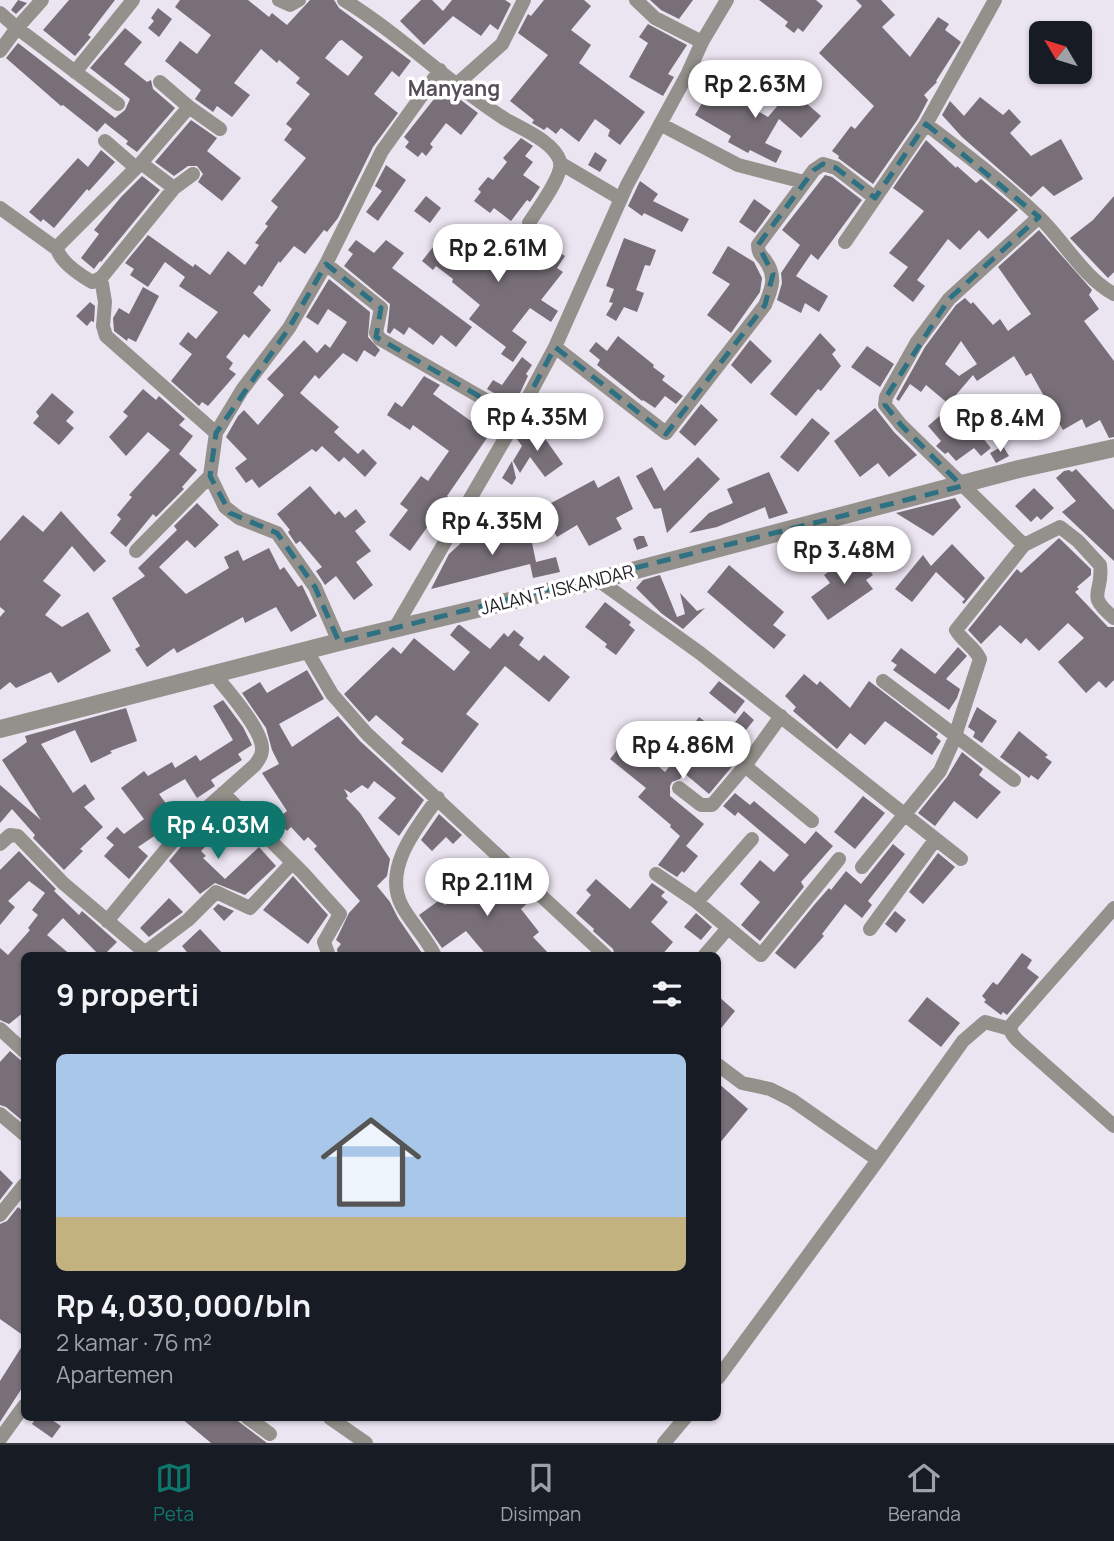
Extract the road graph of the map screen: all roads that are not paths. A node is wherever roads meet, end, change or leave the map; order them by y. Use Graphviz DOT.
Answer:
graph roads {
  1 [pos="42,0"];
  2 [pos="133,0"];
  3 [pos="279,0"];
  4 [pos="299,0"];
  5 [pos="344,0"];
  6 [pos="524,0"];
  7 [pos="636,0"];
  8 [pos="727,0"];
  9 [pos="995,0"];
  10 [pos="0,13"];
  11 [pos="17,28"];
  12 [pos="702,42"];
  13 [pos="0,51"];
  14 [pos="440,70"];
  15 [pos="75,72"];
  16 [pos="160,82"];
  17 [pos="457,84"];
  18 [pos="118,104"];
  19 [pos="189,107"];
  20 [pos="660,124"];
  21 [pos="926,124"];
  22 [pos="219,129"];
  23 [pos="105,141"];
  24 [pos="560,163"];
  25 [pos="138,165"];
  26 [pos="193,174"];
  27 [pos="804,182"];
  28 [pos="174,188"];
  29 [pos="875,198"];
  30 [pos="621,199"];
  31 [pos="6,212"];
  32 [pos="1039,217"];
  33 [pos="529,223"];
  34 [pos="0,226"];
  35 [pos="845,242"];
  36 [pos="57,249"];
  37 [pos="326,264"];
  38 [pos="101,278"];
  39 [pos="1114,294"];
  40 [pos="555,347"];
  41 [pos="517,418"];
  42 [pos="216,433"];
  43 [pos="1114,448"];
  44 [pos="210,476"];
  45 [pos="962,486"];
  46 [pos="1024,545"];
  47 [pos="136,551"];
  48 [pos="598,580"];
  49 [pos="1114,618"];
  50 [pos="395,628"];
  51 [pos="340,642"];
  52 [pos="307,652"];
  53 [pos="215,675"];
  54 [pos="883,681"];
  55 [pos="781,716"];
  56 [pos="0,729"];
  57 [pos="956,735"];
  58 [pos="745,766"];
  59 [pos="1014,780"];
  60 [pos="679,788"];
  61 [pos="223,793"];
  62 [pos="438,799"];
  63 [pos="905,815"];
  64 [pos="812,821"];
  65 [pos="752,839"];
  66 [pos="935,840"];
  67 [pos="0,844"];
  68 [pos="839,859"];
  69 [pos="961,859"];
  70 [pos="292,863"];
  71 [pos="862,867"];
  72 [pos="656,874"];
  73 [pos="698,902"];
  74 [pos="1114,908"];
  75 [pos="107,921"];
  76 [pos="729,928"];
  77 [pos="870,929"];
  78 [pos="142,952"];
  79 [pos="147,952"];
  80 [pos="328,952"];
  81 [pos="432,952"];
  82 [pos="602,952"];
  83 [pos="708,952"];
  84 [pos="1010,1029"];
  85 [pos="1,1034"];
  86 [pos="21,1049"];
  87 [pos="721,1069"];
  88 [pos="0,1114"];
  89 [pos="1114,1126"];
  90 [pos="21,1132"];
  91 [pos="878,1160"];
  92 [pos="20,1202"];
  93 [pos="0,1215"];
  94 [pos="721,1374"];
  95 [pos="21,1410"];
  96 [pos="252,1421"];
  97 [pos="334,1421"];
  98 [pos="682,1421"];
  99 [pos="270,1434"];
  100 [pos="0,1439"];
  101 [pos="366,1443"];
  102 [pos="664,1443"];
  1 -- 11 [label="street"];
  2 -- 15 [label="street"];
  3 -- 4 [label="street"];
  5 -- 14 [label="street"];
  6 -- 17 [label="street"];
  7 -- 12 [label="street"];
  8 -- 12 [label="street"];
  9 -- 21 [label="street"];
  10 -- 11 [label="street"];
  11 -- 13 [label="street"];
  11 -- 15 [label="street"];
  12 -- 20 [label="street"];
  14 -- 17 [label="street"];
  14 -- 37 [label="street"];
  15 -- 18 [label="street"];
  16 -- 19 [label="street"];
  17 -- 24 [label="street"];
  19 -- 22 [label="street"];
  19 -- 25 [label="street"];
  20 -- 27 [label="street"];
  20 -- 30 [label="street"];
  21 -- 29 [label="street"];
  21 -- 32 [label="street"];
  23 -- 25 [label="street"];
  24 -- 30 [label="street"];
  24 -- 33 [label="street"];
  25 -- 28 [label="street"];
  25 -- 36 [label="street"];
  26 -- 28 [label="street"];
  27 -- 29 [label="street"];
  27 -- 40 [label="street"];
  28 -- 38 [label="street"];
  29 -- 35 [label="street"];
  30 -- 40 [label="street"];
  31 -- 34 [label="street"];
  31 -- 36 [label="street"];
  32 -- 39 [label="street"];
  32 -- 45 [label="street"];
  36 -- 38 [label="street"];
  37 -- 41 [label="street"];
  37 -- 42 [label="street"];
  38 -- 42 [label="street"];
  40 -- 41 [label="street"];
  41 -- 50 [label="street"];
  42 -- 44 [label="street"];
  43 -- 45 [label="street, JALAN T. ISKANDAR"];
  44 -- 47 [label="street"];
  44 -- 51 [label="street"];
  45 -- 46 [label="street"];
  45 -- 48 [label="street, JALAN T. ISKANDAR"];
  46 -- 49 [label="street"];
  46 -- 57 [label="street"];
  48 -- 50 [label="street, JALAN T. ISKANDAR"];
  48 -- 55 [label="street"];
  50 -- 51 [label="street, JALAN T. ISKANDAR"];
  51 -- 52 [label="street, JALAN T. ISKANDAR"];
  52 -- 53 [label="street, JALAN T. ISKANDAR"];
  52 -- 62 [label="street"];
  53 -- 56 [label="street, JALAN T. ISKANDAR"];
  53 -- 61 [label="street"];
  54 -- 57 [label="street"];
  55 -- 58 [label="street"];
  55 -- 63 [label="street"];
  57 -- 59 [label="street"];
  57 -- 63 [label="street"];
  58 -- 60 [label="street"];
  58 -- 64 [label="street"];
  61 -- 70 [label="street"];
  61 -- 75 [label="street"];
  62 -- 81 [label="street"];
  62 -- 82 [label="street"];
  63 -- 66 [label="street"];
  63 -- 71 [label="street"];
  65 -- 73 [label="street"];
  66 -- 69 [label="street"];
  66 -- 77 [label="street"];
  67 -- 75 [label="street"];
  68 -- 76 [label="street"];
  70 -- 79 [label="street"];
  70 -- 80 [label="street"];
  72 -- 73 [label="street"];
  73 -- 76 [label="street"];
  74 -- 84 [label="street"];
  75 -- 78 [label="street"];
  76 -- 83 [label="street"];
  84 -- 89 [label="street"];
  84 -- 91 [label="street"];
  85 -- 86 [label="street"];
  87 -- 91 [label="street"];
  88 -- 90 [label="street"];
  91 -- 94 [label="street"];
  92 -- 93 [label="street"];
  95 -- 100 [label="street"];
  96 -- 99 [label="street"];
  97 -- 101 [label="street"];
  98 -- 102 [label="street"];
}
